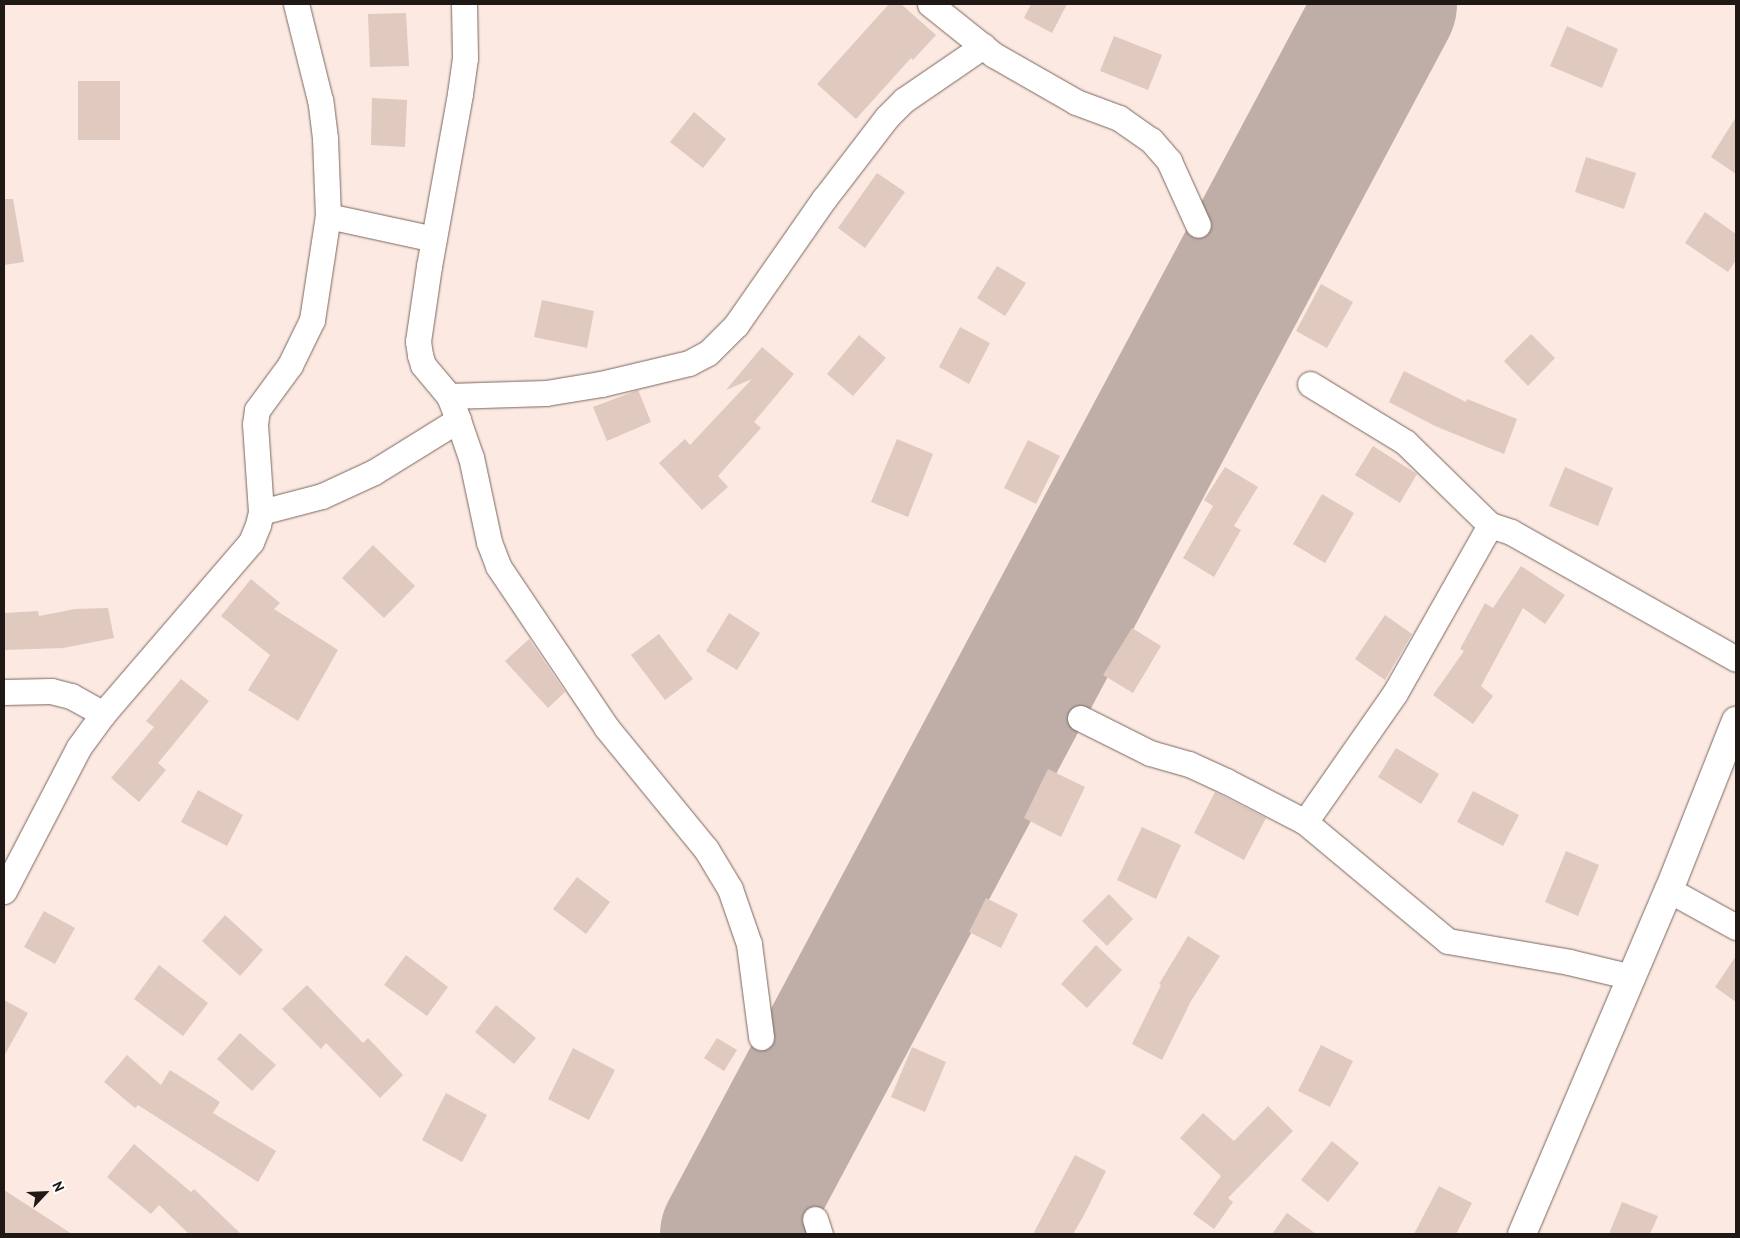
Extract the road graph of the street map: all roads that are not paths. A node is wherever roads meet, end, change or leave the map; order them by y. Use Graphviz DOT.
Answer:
graph roads {
  1 [pos="296,4"];
  2 [pos="464,4"];
  3 [pos="930,4"];
  4 [pos="983,46"];
  5 [pos="328,216"];
  6 [pos="1198,225"];
  7 [pos="434,239"];
  8 [pos="1310,384"];
  9 [pos="449,396"];
  10 [pos="458,420"];
  11 [pos="261,512"];
  12 [pos="1490,525"];
  13 [pos="1736,659"];
  14 [pos="4,692"];
  15 [pos="102,714"];
  16 [pos="1080,718"];
  17 [pos="1736,721"];
  18 [pos="1306,822"];
  19 [pos="4,890"];
  20 [pos="1669,890"];
  21 [pos="1736,927"];
  22 [pos="1632,978"];
  23 [pos="761,1037"];
  24 [pos="1522,1234"];
  1 -- 5 [label="street"];
  2 -- 7 [label="street"];
  3 -- 4 [label="street"];
  4 -- 6 [label="street"];
  4 -- 9 [label="street"];
  5 -- 7 [label="street"];
  5 -- 11 [label="street"];
  7 -- 9 [label="street"];
  8 -- 12 [label="street"];
  9 -- 10 [label="street"];
  10 -- 11 [label="street"];
  10 -- 23 [label="street"];
  11 -- 15 [label="street"];
  12 -- 13 [label="street"];
  12 -- 18 [label="street"];
  14 -- 15 [label="street"];
  15 -- 19 [label="street"];
  16 -- 18 [label="street"];
  17 -- 20 [label="main road"];
  18 -- 22 [label="street"];
  20 -- 21 [label="street"];
  20 -- 22 [label="main road"];
  22 -- 24 [label="main road"];
}
